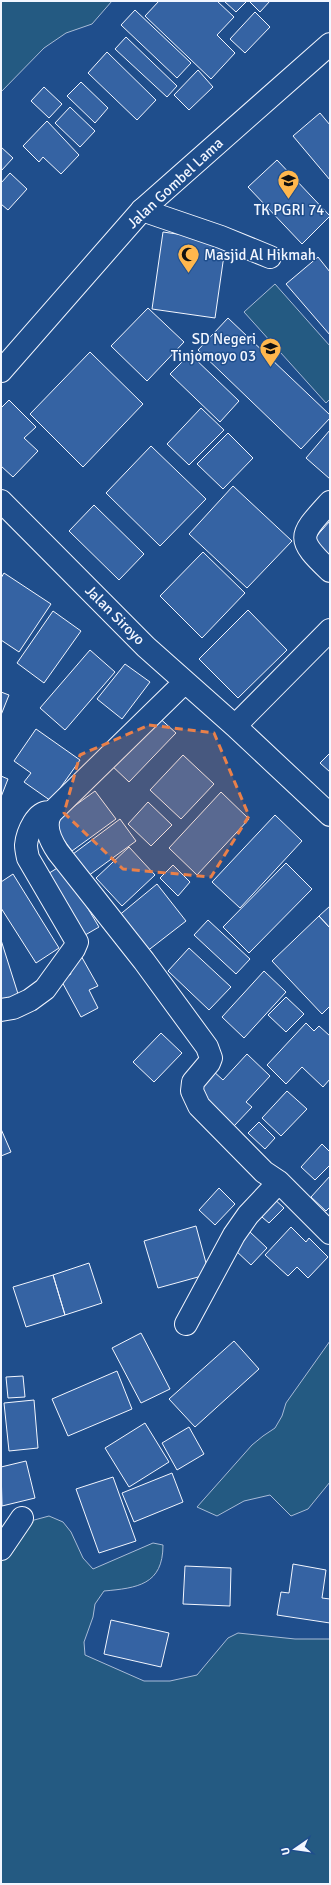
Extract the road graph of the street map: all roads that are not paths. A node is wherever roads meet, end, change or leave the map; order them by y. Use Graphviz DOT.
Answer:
graph roads {
  1 [pos="330,44"];
  2 [pos="142,210"];
  3 [pos="270,257"];
  4 [pos="1,372"];
  5 [pos="1,500"];
  6 [pos="330,502"];
  7 [pos="330,571"];
  8 [pos="330,630"];
  9 [pos="185,682"];
  10 [pos="234,726"];
  11 [pos="51,813"];
  12 [pos="330,815"];
  13 [pos="1,1010"];
  14 [pos="279,1182"];
  15 [pos="330,1233"];
  16 [pos="186,1324"];
  17 [pos="22,1518"];
  18 [pos="1,1549"];
  1 -- 2 [label="main road, Jalan Gombel Lama"];
  2 -- 3 [label="main road"];
  2 -- 4 [label="main road, Jalan Gombel Lama"];
  5 -- 9 [label="main road, Jalan Siroyo"];
  6 -- 7 [label="main road"];
  8 -- 10 [label="main road"];
  9 -- 10 [label="main road, Jalan Siroyo"];
  9 -- 11 [label="main road"];
  10 -- 12 [label="main road, Jalan Siroyo"];
  11 -- 13 [label="main road"];
  11 -- 14 [label="main road"];
  14 -- 15 [label="main road"];
  14 -- 16 [label="main road"];
  17 -- 18 [label="main road"];
}
